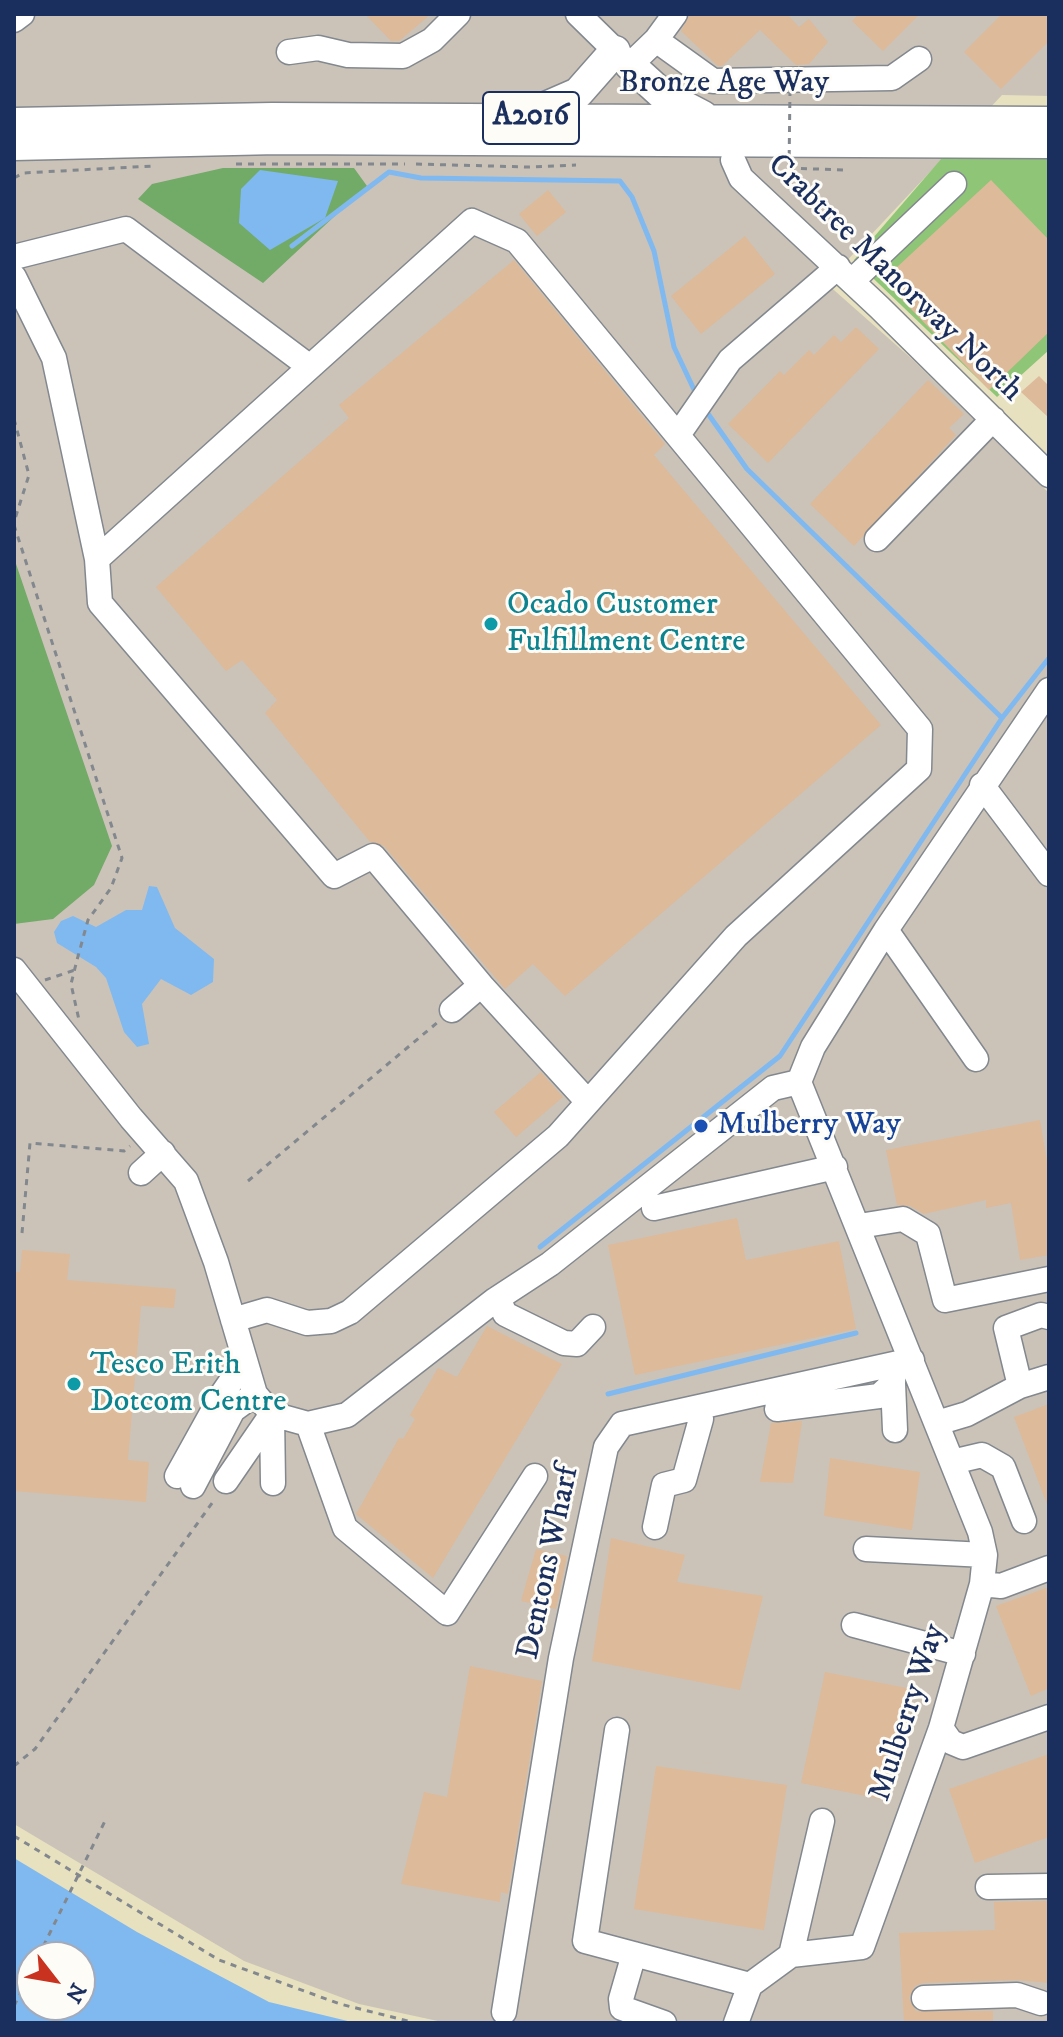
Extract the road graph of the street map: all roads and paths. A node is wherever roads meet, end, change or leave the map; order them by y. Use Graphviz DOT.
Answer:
graph roads {
  1 [pos="22,14"];
  2 [pos="458,14"];
  3 [pos="578,14"];
  4 [pos="675,14"];
  5 [pos="14,20"];
  6 [pos="656,40"];
  7 [pos="289,52"];
  8 [pos="623,58"];
  9 [pos="919,59"];
  10 [pos="790,90"];
  11 [pos="519,118"];
  12 [pos="708,119"];
  13 [pos="1049,122"];
  14 [pos="14,123"];
  15 [pos="1049,143"];
  16 [pos="14,145"];
  17 [pos="733,160"];
  18 [pos="232,164"];
  19 [pos="591,164"];
  20 [pos="161,165"];
  21 [pos="789,168"];
  22 [pos="14,178"];
  23 [pos="954,184"];
  24 [pos="14,257"];
  25 [pos="845,274"];
  26 [pos="14,277"];
  27 [pos="310,367"];
  28 [pos="14,419"];
  29 [pos="993,419"];
  30 [pos="678,435"];
  31 [pos="1047,468"];
  32 [pos="14,523"];
  33 [pos="877,539"];
  34 [pos="97,559"];
  35 [pos="1044,705"];
  36 [pos="982,785"];
  37 [pos="1049,874"];
  38 [pos="886,930"];
  39 [pos="14,970"];
  40 [pos="75,970"];
  41 [pos="37,982"];
  42 [pos="481,985"];
  43 [pos="452,1010"];
  44 [pos="79,1022"];
  45 [pos="976,1059"];
  46 [pos="799,1082"];
  47 [pos="588,1102"];
  48 [pos="137,1125"];
  49 [pos="163,1153"];
  50 [pos="835,1167"];
  51 [pos="141,1173"];
  52 [pos="248,1181"];
  53 [pos="654,1208"];
  54 [pos="859,1226"];
  55 [pos="22,1233"];
  56 [pos="1049,1279"];
  57 [pos="498,1298"];
  58 [pos="1049,1317"];
  59 [pos="233,1320"];
  60 [pos="593,1327"];
  61 [pos="243,1364"];
  62 [pos="900,1369"];
  63 [pos="1049,1377"];
  64 [pos="1020,1386"];
  65 [pos="255,1394"];
  66 [pos="700,1407"];
  67 [pos="777,1409"];
  68 [pos="272,1414"];
  69 [pos="937,1423"];
  70 [pos="308,1424"];
  71 [pos="895,1430"];
  72 [pos="952,1462"];
  73 [pos="535,1476"];
  74 [pos="226,1481"];
  75 [pos="273,1483"];
  76 [pos="1024,1521"];
  77 [pos="655,1527"];
  78 [pos="866,1549"];
  79 [pos="985,1555"];
  80 [pos="1049,1568"];
  81 [pos="982,1584"];
  82 [pos="854,1625"];
  83 [pos="963,1654"];
  84 [pos="1049,1717"];
  85 [pos="941,1728"];
  86 [pos="617,1730"];
  87 [pos="14,1766"];
  88 [pos="105,1821"];
  89 [pos="822,1821"];
  90 [pos="14,1836"];
  91 [pos="1049,1886"];
  92 [pos="988,1887"];
  93 [pos="46,1941"];
  94 [pos="634,1954"];
  95 [pos="791,1955"];
  96 [pos="750,1985"];
  97 [pos="924,1998"];
  98 [pos="1041,2008"];
  99 [pos="504,2012"];
  100 [pos="416,2023"];
  101 [pos="664,2023"];
  102 [pos="736,2023"];
  1 -- 5 [label="street"];
  2 -- 7 [label="street"];
  3 -- 8 [label="street"];
  4 -- 6 [label="street"];
  6 -- 8 [label="street"];
  6 -- 9 [label="street"];
  8 -- 11 [label="main road"];
  8 -- 12 [label="main road"];
  10 -- 21 [label="path, bridge"];
  11 -- 12 [label="main road, Bronze Age Way / A2016"];
  11 -- 14 [label="main road, Bronze Age Way / A2016"];
  12 -- 13 [label="main road, Bronze Age Way / A2016"];
  15 -- 16 [label="main road, Bronze Age Way / A2016"];
  17 -- 25 [label="street, Crabtree Manorway North"];
  18 -- 19 [label="path"];
  20 -- 22 [label="path"];
  23 -- 25 [label="street"];
  24 -- 27 [label="street"];
  25 -- 29 [label="street, Crabtree Manorway North"];
  25 -- 30 [label="street"];
  26 -- 34 [label="street"];
  27 -- 30 [label="street"];
  27 -- 34 [label="street"];
  28 -- 32 [label="path"];
  29 -- 31 [label="street, Crabtree Manorway North"];
  29 -- 33 [label="street"];
  30 -- 47 [label="street"];
  32 -- 40 [label="path"];
  34 -- 42 [label="street"];
  35 -- 36 [label="street"];
  36 -- 37 [label="street"];
  36 -- 38 [label="street"];
  38 -- 45 [label="street"];
  38 -- 46 [label="street"];
  39 -- 48 [label="street"];
  40 -- 41 [label="path"];
  40 -- 44 [label="path"];
  42 -- 43 [label="street"];
  42 -- 47 [label="street"];
  43 -- 52 [label="path"];
  46 -- 50 [label="street, Mulberry Way"];
  46 -- 57 [label="street"];
  47 -- 59 [label="street"];
  48 -- 49 [label="street"];
  48 -- 55 [label="path"];
  49 -- 51 [label="street"];
  49 -- 59 [label="street"];
  50 -- 53 [label="street"];
  50 -- 54 [label="street, Mulberry Way"];
  54 -- 56 [label="street"];
  54 -- 62 [label="street, Mulberry Way"];
  57 -- 60 [label="street"];
  57 -- 70 [label="street"];
  58 -- 64 [label="street"];
  59 -- 61 [label="street"];
  61 -- 65 [label="street"];
  61 -- 65 [label="street"];
  62 -- 66 [label="street, Dentons Wharf"];
  62 -- 67 [label="street"];
  62 -- 69 [label="street, Mulberry Way"];
  62 -- 71 [label="street"];
  63 -- 64 [label="street"];
  64 -- 69 [label="street"];
  65 -- 68 [label="street"];
  66 -- 77 [label="street"];
  66 -- 99 [label="street, Dentons Wharf"];
  68 -- 70 [label="street"];
  68 -- 74 [label="street"];
  68 -- 75 [label="street"];
  69 -- 72 [label="street, Mulberry Way"];
  70 -- 73 [label="street"];
  72 -- 76 [label="street"];
  72 -- 79 [label="street, Mulberry Way"];
  74 -- 87 [label="path"];
  78 -- 79 [label="street"];
  79 -- 81 [label="street, Mulberry Way"];
  80 -- 81 [label="street"];
  81 -- 83 [label="street, Mulberry Way"];
  82 -- 83 [label="street"];
  83 -- 85 [label="street, Mulberry Way"];
  84 -- 85 [label="street"];
  85 -- 95 [label="street, Mulberry Way"];
  86 -- 94 [label="street"];
  88 -- 93 [label="path"];
  89 -- 95 [label="street"];
  90 -- 100 [label="path"];
  91 -- 92 [label="street"];
  94 -- 96 [label="street"];
  94 -- 101 [label="street"];
  95 -- 96 [label="street"];
  96 -- 102 [label="street"];
  97 -- 98 [label="street"];
}
